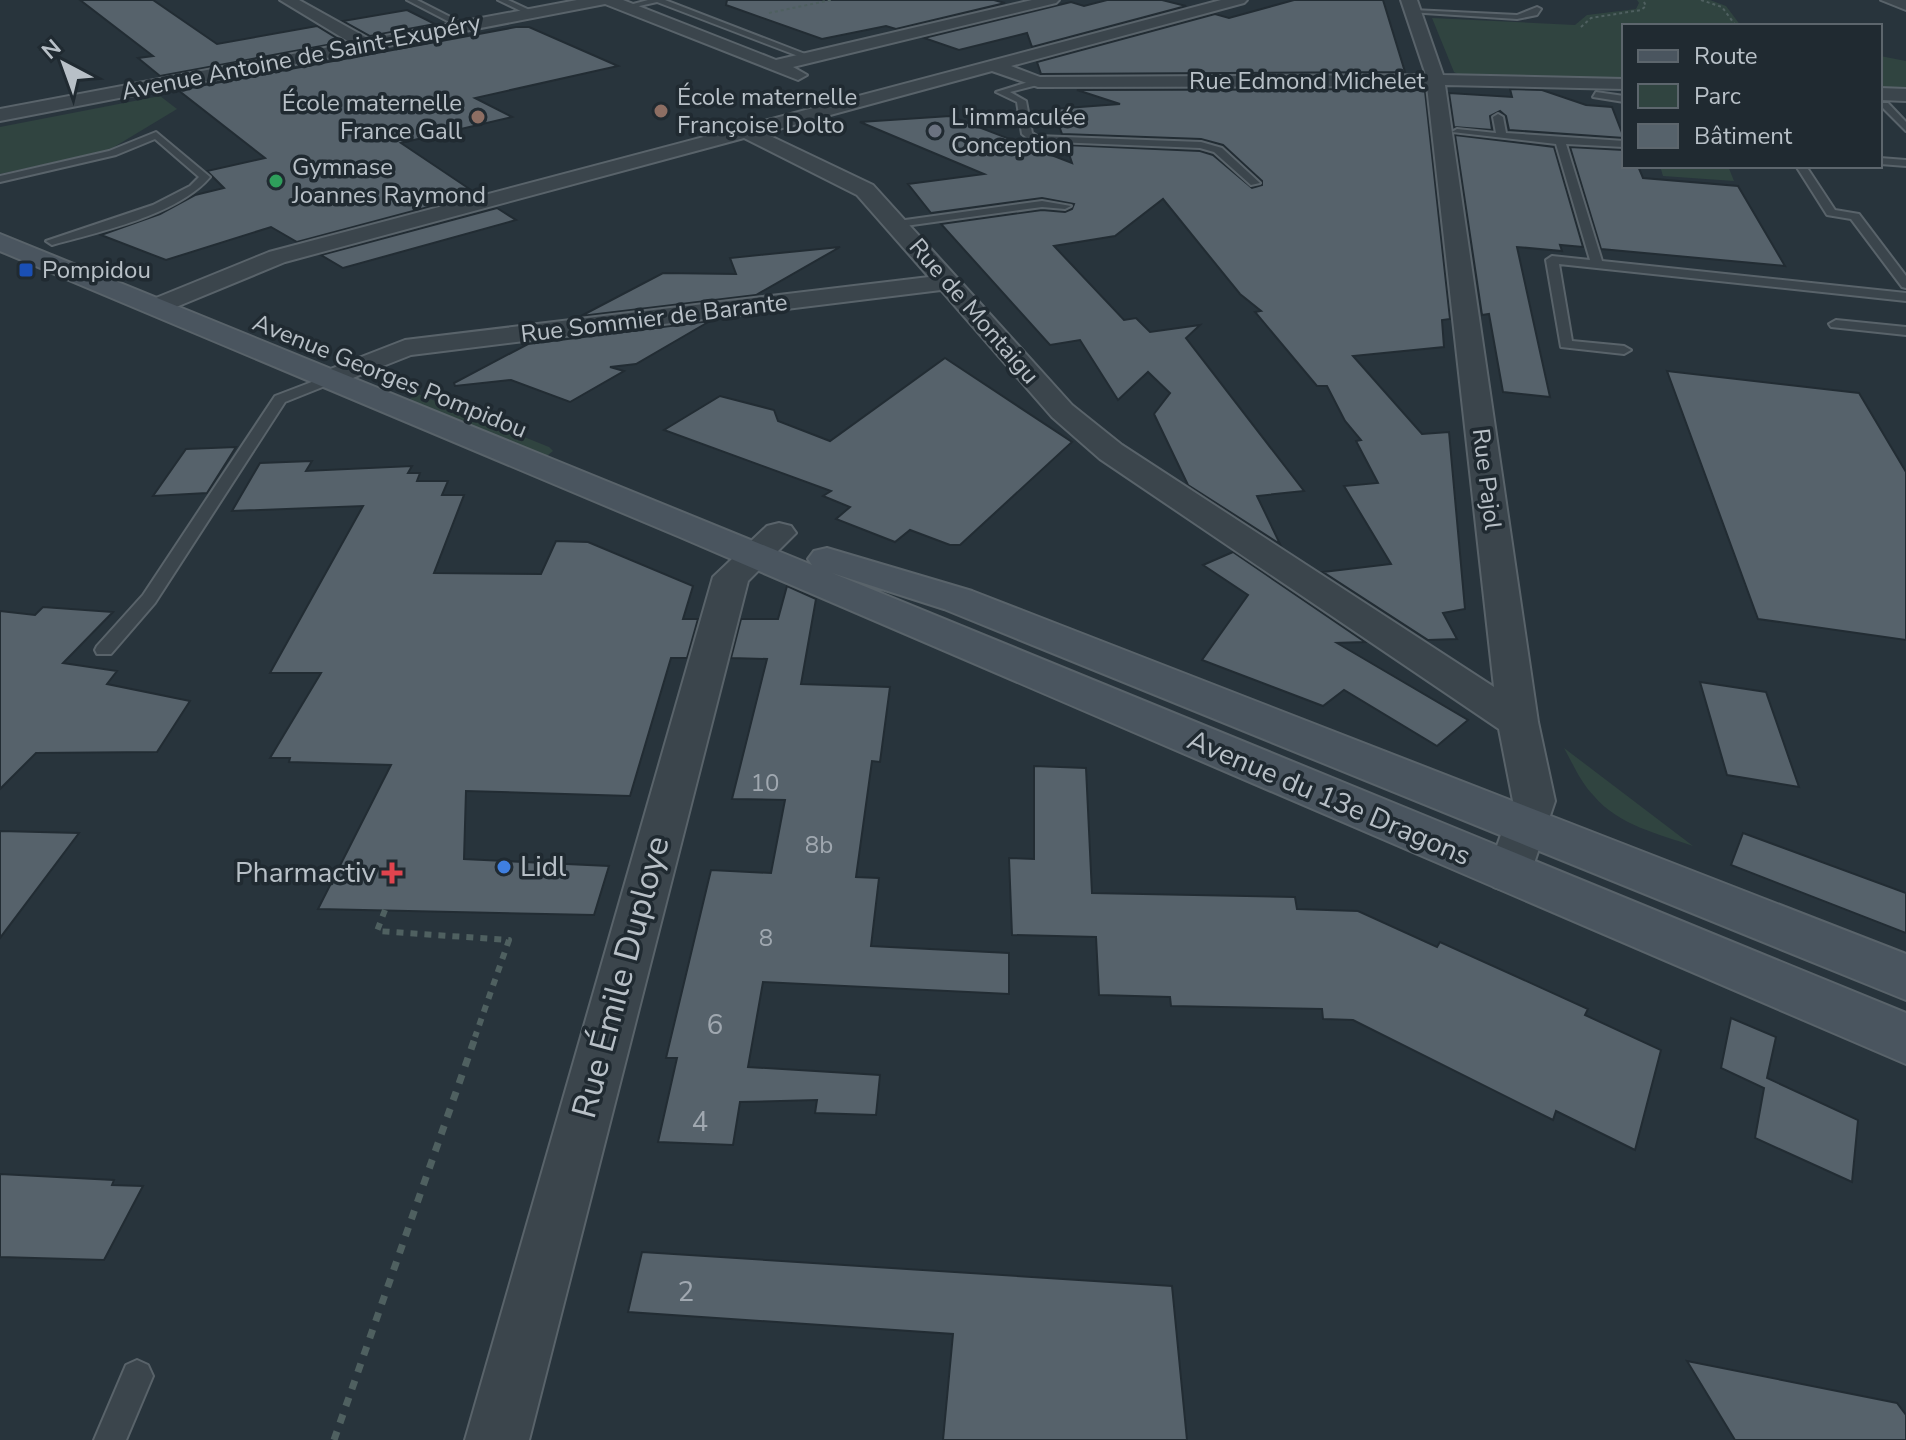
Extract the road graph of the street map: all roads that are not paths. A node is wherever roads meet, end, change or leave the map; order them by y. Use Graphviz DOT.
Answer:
graph roads {
  1 [pos="288,0"];
  2 [pos="411,0"];
  3 [pos="502,0"];
  4 [pos="601,0"];
  5 [pos="609,0"];
  6 [pos="1051,0"];
  7 [pos="1239,0"];
  8 [pos="1889,0"];
  9 [pos="1906,5"];
  10 [pos="1411,6"];
  11 [pos="626,7"];
  12 [pos="1537,9"];
  13 [pos="532,13"];
  14 [pos="464,26"];
  15 [pos="367,45"];
  16 [pos="809,57"];
  17 [pos="774,66"];
  18 [pos="993,66"];
  19 [pos="1435,80"];
  20 [pos="812,81"];
  21 [pos="1038,82"];
  22 [pos="1622,84"];
  23 [pos="839,92"];
  24 [pos="1596,95"];
  25 [pos="1906,95"];
  26 [pos="1622,99"];
  27 [pos="861,100"];
  28 [pos="1882,100"];
  29 [pos="0,115"];
  30 [pos="1498,117"];
  31 [pos="1906,128"];
  32 [pos="746,132"];
  33 [pos="1457,132"];
  34 [pos="1502,136"];
  35 [pos="1560,141"];
  36 [pos="1622,144"];
  37 [pos="1882,161"];
  38 [pos="1906,163"];
  39 [pos="1802,168"];
  40 [pos="0,179"];
  41 [pos="1255,183"];
  42 [pos="1065,206"];
  43 [pos="0,221"];
  44 [pos="898,224"];
  45 [pos="52,241"];
  46 [pos="0,242"];
  47 [pos="1883,252"];
  48 [pos="1906,255"];
  49 [pos="1597,264"];
  50 [pos="949,282"];
  51 [pos="1906,284"];
  52 [pos="188,294"];
  53 [pos="1906,297"];
  54 [pos="155,307"];
  55 [pos="1836,324"];
  56 [pos="1906,331"];
  57 [pos="1624,350"];
  58 [pos="363,366"];
  59 [pos="330,379"];
  60 [pos="766,544"];
  61 [pos="104,650"];
  62 [pos="1518,722"];
  63 [pos="1527,827"];
  64 [pos="1510,874"];
  65 [pos="1906,977"];
  66 [pos="1906,1039"];
  67 [pos="137,1376"];
  68 [pos="110,1440"];
  69 [pos="497,1440"];
  1 -- 15 [label="street"];
  2 -- 14 [label="lane"];
  3 -- 13 [label="lane"];
  4 -- 13 [label="street, Avenue Antoine de Saint-Exupéry"];
  5 -- 11 [label="street"];
  6 -- 16 [label="street"];
  7 -- 18 [label="street"];
  8 -- 9 [label="street"];
  10 -- 12 [label="lane"];
  10 -- 19 [label="street, Rue Pajol"];
  11 -- 16 [label="lane"];
  11 -- 17 [label="street"];
  13 -- 14 [label="street, Avenue Antoine de Saint-Exupéry"];
  14 -- 15 [label="street, Avenue Antoine de Saint-Exupéry"];
  15 -- 29 [label="street, Avenue Antoine de Saint-Exupéry"];
  16 -- 17 [label="street"];
  17 -- 20 [label="street"];
  18 -- 21 [label="street, Rue Edmond Michelet"];
  18 -- 27 [label="street"];
  19 -- 21 [label="street, Rue Edmond Michelet"];
  19 -- 22 [label="street, Rue Edmond Michelet"];
  19 -- 62 [label="street, Rue Pajol"];
  21 -- 41 [label="lane"];
  23 -- 27 [label="street"];
  24 -- 26 [label="lane"];
  25 -- 28 [label="street"];
  27 -- 32 [label="street"];
  28 -- 31 [label="lane"];
  30 -- 34 [label="lane"];
  32 -- 44 [label="street, Rue de Montaigu"];
  32 -- 52 [label="street"];
  33 -- 34 [label="lane"];
  34 -- 35 [label="lane"];
  35 -- 36 [label="lane"];
  35 -- 49 [label="lane"];
  37 -- 38 [label="lane"];
  39 -- 47 [label="lane"];
  40 -- 45 [label="lane"];
  42 -- 44 [label="lane"];
  43 -- 45 [label="main road, Avenue Georges Pompidou"];
  44 -- 50 [label="street, Rue de Montaigu"];
  45 -- 52 [label="main road, Avenue Georges Pompidou"];
  46 -- 54 [label="main road, Avenue Georges Pompidou"];
  47 -- 48 [label="lane"];
  47 -- 51 [label="lane"];
  49 -- 53 [label="lane"];
  49 -- 57 [label="lane"];
  50 -- 58 [label="street, Rue Sommier de Barante"];
  50 -- 62 [label="street, Rue de Montaigu"];
  52 -- 54 [label="street"];
  52 -- 58 [label="main road, Avenue Georges Pompidou"];
  54 -- 59 [label="main road, Avenue Georges Pompidou"];
  55 -- 56 [label="lane"];
  58 -- 59 [label="street, Rue Sommier de Barante"];
  58 -- 60 [label="main road, Avenue Georges Pompidou"];
  59 -- 60 [label="main road, Avenue Georges Pompidou"];
  59 -- 61 [label="lane"];
  60 -- 63 [label="main road, Avenue du 13e Dragons"];
  60 -- 64 [label="main road, Avenue du 13e Dragons"];
  60 -- 69 [label="street, Rue Émile Duploye"];
  62 -- 63 [label="street, Rue Pajol"];
  63 -- 64 [label="street, Rue Pajol"];
  63 -- 65 [label="main road, Avenue du 13e Dragons"];
  64 -- 66 [label="main road, Avenue du 13e Dragons"];
  67 -- 68 [label="lane"];
}
